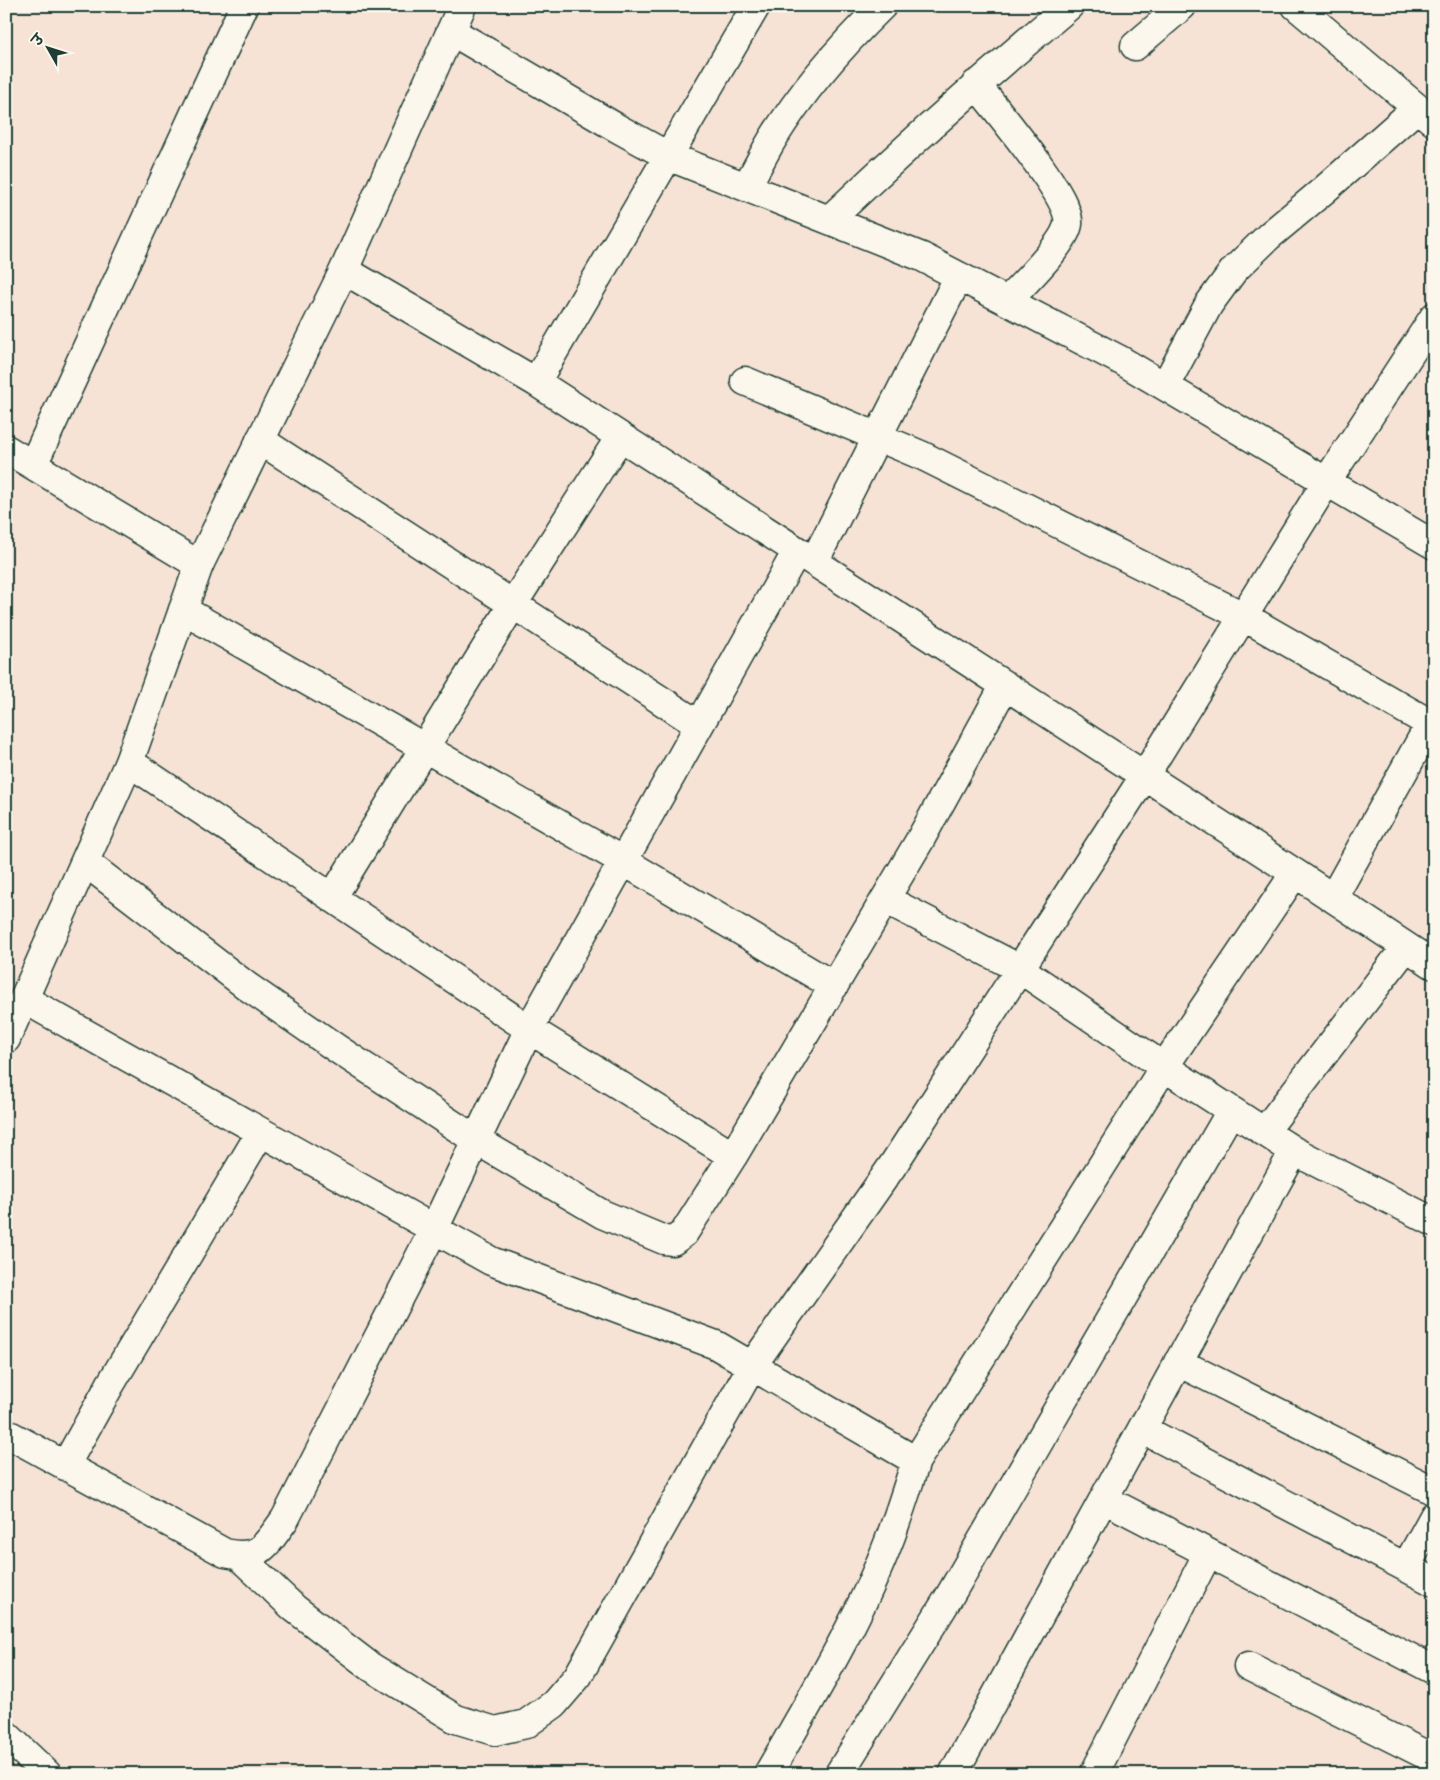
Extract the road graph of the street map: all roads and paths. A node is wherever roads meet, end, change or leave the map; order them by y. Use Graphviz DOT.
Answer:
graph roads {
  1 [pos="244,6"];
  2 [pos="462,6"];
  3 [pos="756,6"];
  4 [pos="882,6"];
  5 [pos="1069,6"];
  6 [pos="1182,6"];
  7 [pos="1296,6"];
  8 [pos="451,31"];
  9 [pos="1135,46"];
  10 [pos="976,84"];
  11 [pos="1425,115"];
  12 [pos="668,156"];
  13 [pos="746,187"];
  14 [pos="829,220"];
  15 [pos="344,270"];
  16 [pos="959,276"];
  17 [pos="1007,302"];
  18 [pos="1434,317"];
  19 [pos="745,381"];
  20 [pos="536,382"];
  21 [pos="1165,386"];
  22 [pos="877,436"];
  23 [pos="620,437"];
  24 [pos="260,440"];
  25 [pos="6,449"];
  26 [pos="32,465"];
  27 [pos="1326,481"];
  28 [pos="1434,545"];
  29 [pos="806,556"];
  30 [pos="199,565"];
  31 [pos="513,604"];
  32 [pos="183,610"];
  33 [pos="1243,616"];
  34 [pos="1005,685"];
  35 [pos="699,725"];
  36 [pos="1432,725"];
  37 [pos="424,747"];
  38 [pos="129,762"];
  39 [pos="1145,775"];
  40 [pos="623,861"];
  41 [pos="85,862"];
  42 [pos="1295,872"];
  43 [pos="332,898"];
  44 [pos="1333,898"];
  45 [pos="885,900"];
  46 [pos="1406,947"];
  47 [pos="1434,965"];
  48 [pos="1020,969"];
  49 [pos="834,986"];
  50 [pos="24,999"];
  51 [pos="529,1029"];
  52 [pos="6,1040"];
  53 [pos="1164,1068"];
  54 [pos="1231,1111"];
  55 [pos="262,1132"];
  56 [pos="1264,1132"];
  57 [pos="476,1140"];
  58 [pos="1294,1151"];
  59 [pos="733,1156"];
  60 [pos="1434,1222"];
  61 [pos="434,1229"];
  62 [pos="1178,1362"];
  63 [pos="752,1366"];
  64 [pos="1142,1429"];
  65 [pos="6,1433"];
  66 [pos="916,1461"];
  67 [pos="65,1466"];
  68 [pos="1434,1491"];
  69 [pos="1104,1499"];
  70 [pos="1434,1516"];
  71 [pos="1208,1553"];
  72 [pos="239,1556"];
  73 [pos="1406,1567"];
  74 [pos="1434,1582"];
  75 [pos="1248,1666"];
  76 [pos="1434,1670"];
  77 [pos="6,1735"];
  78 [pos="1434,1759"];
  79 [pos="47,1774"];
  80 [pos="768,1774"];
  81 [pos="839,1774"];
  82 [pos="953,1774"];
  83 [pos="1094,1774"];
  1 -- 26 [label="street"];
  2 -- 8 [label="street"];
  3 -- 12 [label="street"];
  4 -- 13 [label="street"];
  5 -- 10 [label="street"];
  6 -- 9 [label="street"];
  7 -- 11 [label="street"];
  8 -- 12 [label="street"];
  8 -- 15 [label="street"];
  10 -- 14 [label="street"];
  10 -- 17 [label="street"];
  11 -- 21 [label="street"];
  12 -- 13 [label="street"];
  12 -- 20 [label="street"];
  13 -- 14 [label="street"];
  14 -- 16 [label="street"];
  15 -- 20 [label="street"];
  15 -- 24 [label="street"];
  16 -- 17 [label="street"];
  16 -- 22 [label="street"];
  17 -- 21 [label="street"];
  18 -- 27 [label="street"];
  19 -- 22 [label="street"];
  20 -- 23 [label="street"];
  21 -- 27 [label="street"];
  22 -- 29 [label="street"];
  22 -- 33 [label="street"];
  23 -- 29 [label="street"];
  23 -- 31 [label="street"];
  24 -- 30 [label="street"];
  24 -- 31 [label="street"];
  25 -- 26 [label="street"];
  26 -- 30 [label="street"];
  27 -- 28 [label="street"];
  27 -- 33 [label="street"];
  29 -- 34 [label="street"];
  29 -- 35 [label="street"];
  30 -- 32 [label="street"];
  31 -- 35 [label="street"];
  31 -- 37 [label="street"];
  32 -- 37 [label="street"];
  32 -- 38 [label="street"];
  33 -- 36 [label="street"];
  33 -- 39 [label="street"];
  34 -- 39 [label="street"];
  34 -- 45 [label="street"];
  35 -- 40 [label="street"];
  36 -- 44 [label="street"];
  37 -- 40 [label="street"];
  37 -- 43 [label="street"];
  38 -- 41 [label="street"];
  38 -- 43 [label="street"];
  39 -- 42 [label="street"];
  39 -- 48 [label="street"];
  40 -- 49 [label="street"];
  40 -- 51 [label="street"];
  41 -- 50 [label="street"];
  41 -- 57 [label="street"];
  42 -- 44 [label="street"];
  42 -- 53 [label="street"];
  43 -- 51 [label="street"];
  44 -- 46 [label="street"];
  45 -- 48 [label="street"];
  45 -- 49 [label="street"];
  46 -- 47 [label="street"];
  46 -- 56 [label="street"];
  48 -- 53 [label="street"];
  48 -- 63 [label="street"];
  49 -- 59 [label="street"];
  50 -- 52 [label="street"];
  50 -- 55 [label="street"];
  51 -- 57 [label="street"];
  51 -- 59 [label="street"];
  53 -- 54 [label="street"];
  53 -- 66 [label="street"];
  54 -- 56 [label="street"];
  54 -- 81 [label="street"];
  55 -- 61 [label="street"];
  55 -- 67 [label="street"];
  56 -- 58 [label="street"];
  57 -- 59 [label="street"];
  57 -- 61 [label="street"];
  58 -- 60 [label="street"];
  58 -- 62 [label="street"];
  61 -- 63 [label="street"];
  61 -- 72 [label="street"];
  62 -- 64 [label="street"];
  62 -- 68 [label="street"];
  63 -- 66 [label="street"];
  63 -- 72 [label="street"];
  64 -- 69 [label="street"];
  64 -- 73 [label="street"];
  65 -- 67 [label="street"];
  66 -- 80 [label="street"];
  67 -- 72 [label="street"];
  69 -- 71 [label="street"];
  69 -- 82 [label="street"];
  70 -- 73 [label="street"];
  71 -- 76 [label="street"];
  71 -- 83 [label="street"];
  73 -- 74 [label="street"];
  75 -- 78 [label="street"];
  77 -- 79 [label="street"];
}
